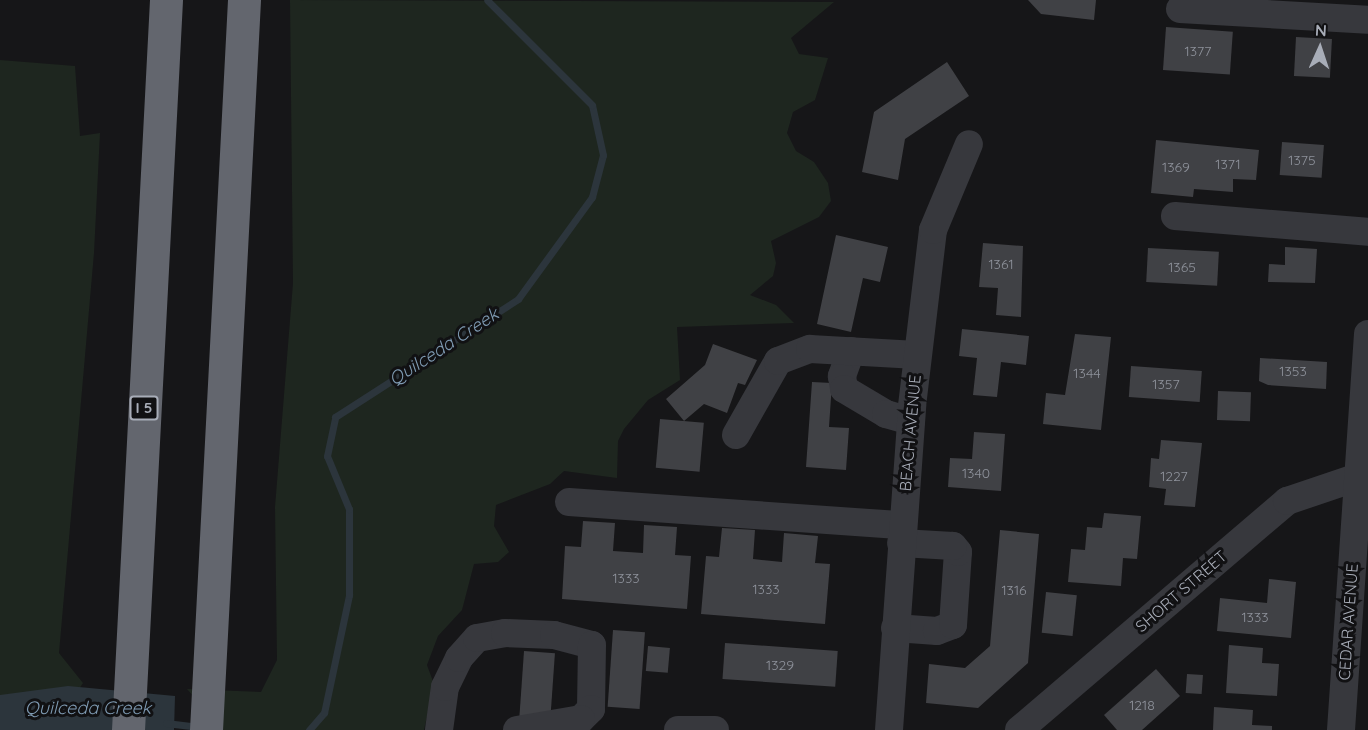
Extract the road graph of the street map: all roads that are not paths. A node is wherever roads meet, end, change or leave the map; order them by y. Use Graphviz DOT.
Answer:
graph roads {
  1 [pos="166,0"];
  2 [pos="244,0"];
  3 [pos="1180,9"];
  4 [pos="1368,20"];
  5 [pos="969,144"];
  6 [pos="1175,216"];
  7 [pos="1368,232"];
  8 [pos="1368,334"];
  9 [pos="851,351"];
  10 [pos="917,355"];
  11 [pos="911,421"];
  12 [pos="736,435"];
  13 [pos="1358,477"];
  14 [pos="569,502"];
  15 [pos="1361,524"];
  16 [pos="902,534"];
  17 [pos="895,628"];
  18 [pos="128,730"];
  19 [pos="206,730"];
  20 [pos="439,730"];
  21 [pos="517,730"];
  22 [pos="678,730"];
  23 [pos="715,730"];
  24 [pos="889,730"];
  25 [pos="1019,730"];
  26 [pos="1341,730"];
  1 -- 18 [label="highway, I 5"];
  2 -- 19 [label="highway"];
  3 -- 4 [label="street"];
  5 -- 10 [label="street, BEACH AVENUE"];
  6 -- 7 [label="street"];
  8 -- 13 [label="street, CEDAR AVENUE"];
  9 -- 10 [label="street"];
  9 -- 11 [label="street"];
  9 -- 12 [label="street"];
  10 -- 11 [label="street, BEACH AVENUE"];
  11 -- 16 [label="street, BEACH AVENUE"];
  13 -- 15 [label="street, CEDAR AVENUE"];
  13 -- 25 [label="street, SHORT STREET"];
  14 -- 16 [label="street"];
  15 -- 26 [label="street, CEDAR AVENUE"];
  16 -- 17 [label="street, BEACH AVENUE"];
  16 -- 17 [label="street"];
  17 -- 24 [label="street, BEACH AVENUE"];
  20 -- 21 [label="street"];
  22 -- 23 [label="street"];
}
